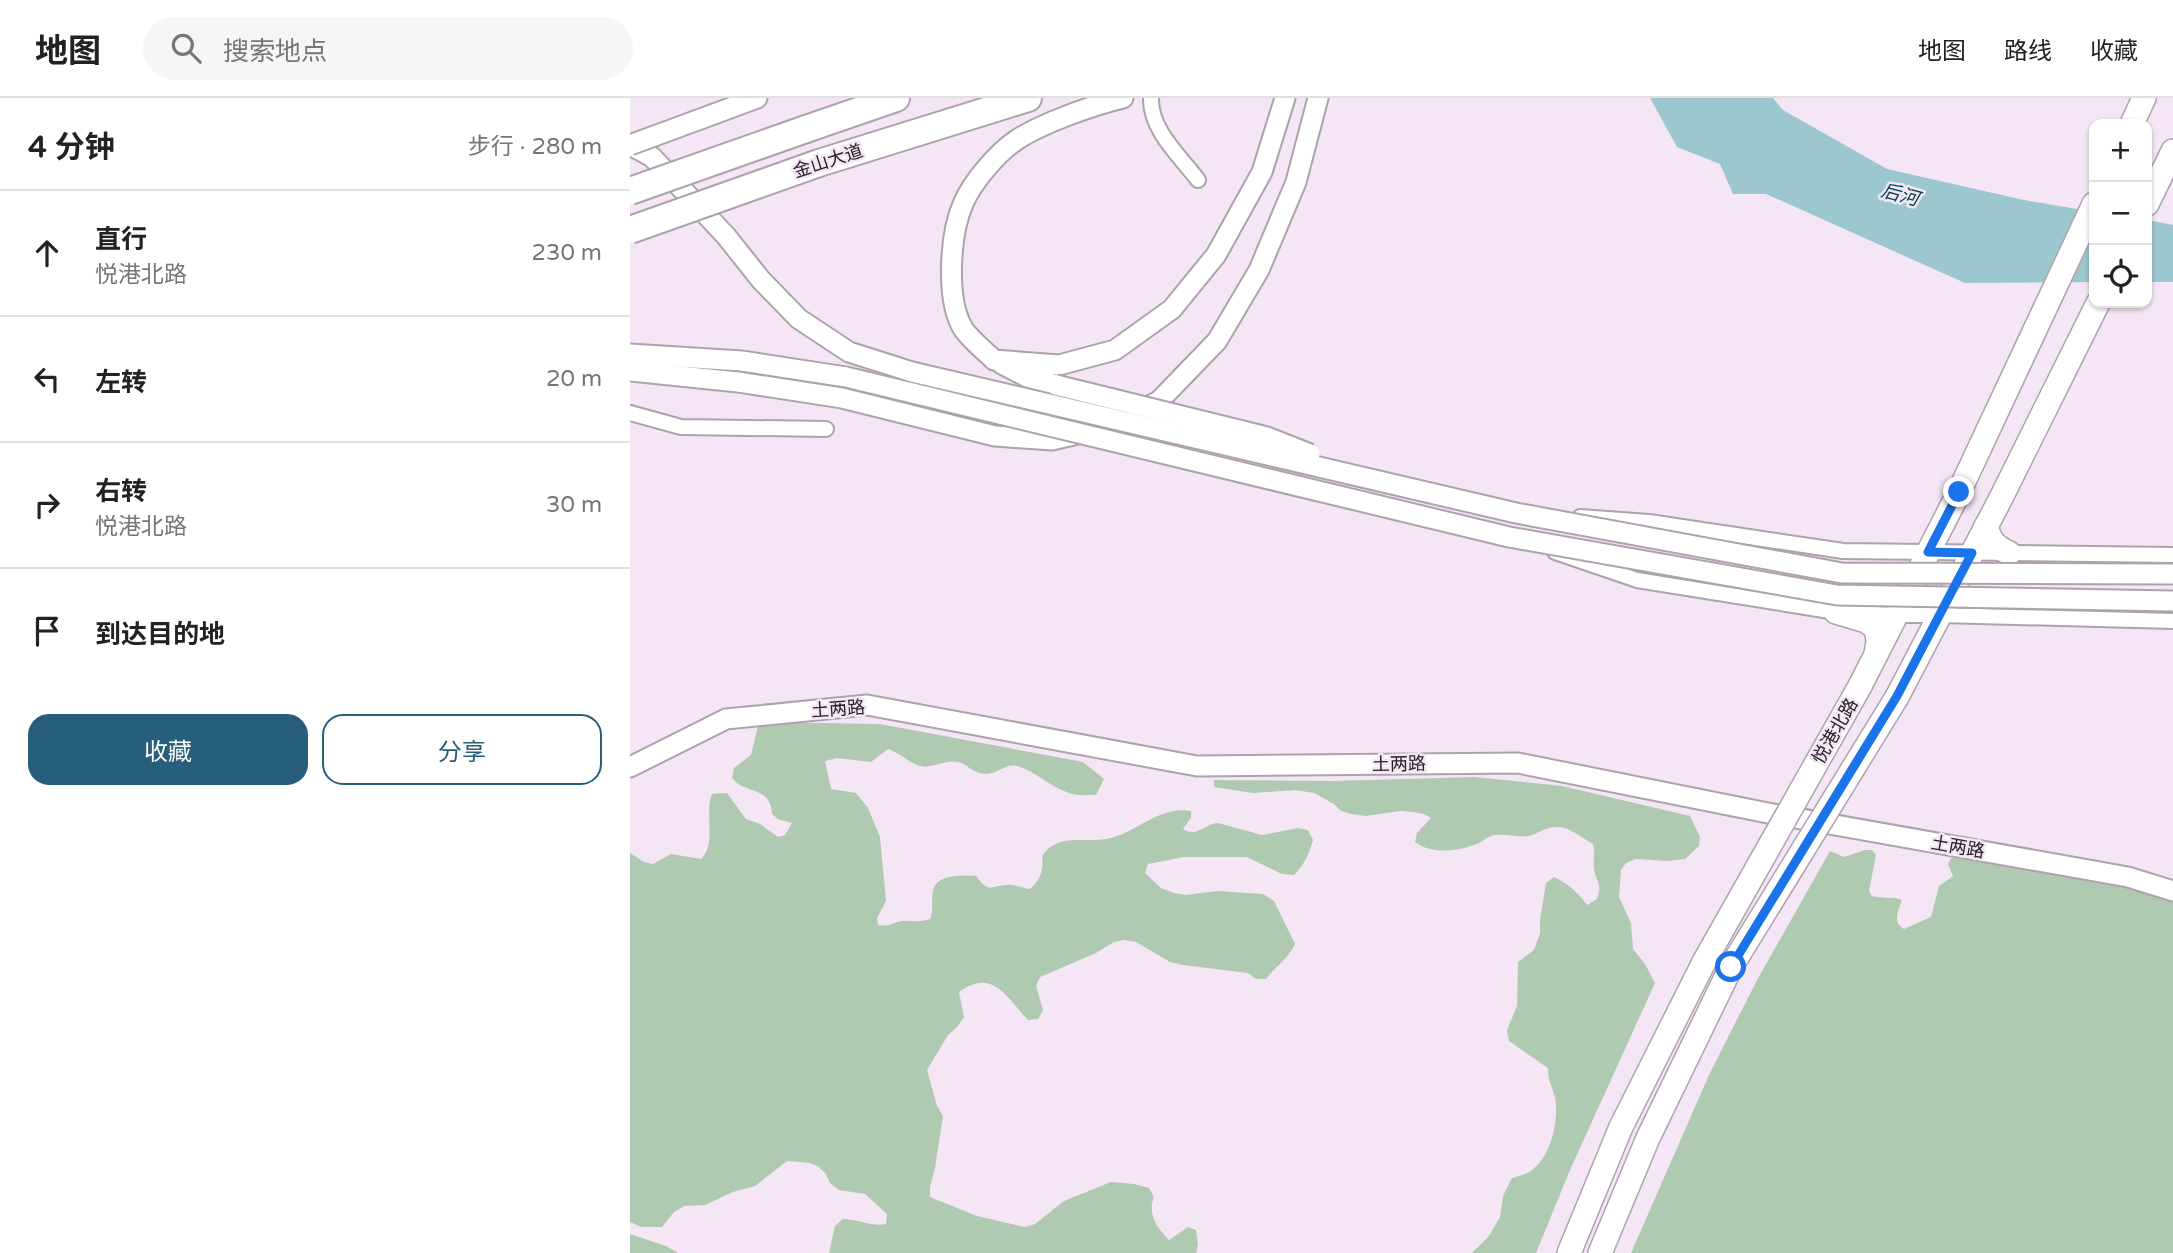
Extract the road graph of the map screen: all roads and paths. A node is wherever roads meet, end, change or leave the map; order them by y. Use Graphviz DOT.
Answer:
graph roads {
  1 [pos="757,98"];
  2 [pos="896,98"];
  3 [pos="1028,98"];
  4 [pos="1123,98"];
  5 [pos="1151,98"];
  6 [pos="1285,98"];
  7 [pos="1318,98"];
  8 [pos="2144,98"];
  9 [pos="2134,119"];
  10 [pos="630,145"];
  11 [pos="2173,151"];
  12 [pos="1198,180"];
  13 [pos="630,191"];
  14 [pos="2152,194"];
  15 [pos="2089,215"];
  16 [pos="630,230"];
  17 [pos="2096,308"];
  18 [pos="630,354"];
  19 [pos="994,360"];
  20 [pos="630,371"];
  21 [pos="630,413"];
  22 [pos="826,429"];
  23 [pos="1370,478"];
  24 [pos="1516,513"];
  25 [pos="1986,526"];
  26 [pos="1510,537"];
  27 [pos="1928,552"];
  28 [pos="1972,553"];
  29 [pos="2009,553"];
  30 [pos="2173,555"];
  31 [pos="2173,574"];
  32 [pos="2173,601"];
  33 [pos="1836,612"];
  34 [pos="1896,615"];
  35 [pos="1940,615"];
  36 [pos="2173,621"];
  37 [pos="1875,657"];
  38 [pos="630,767"];
  39 [pos="2173,891"];
  40 [pos="1569,1253"];
  41 [pos="1600,1253"];
  1 -- 10 [label="main road, bridge"];
  2 -- 13 [label="highway, 金山大道, bridge"];
  3 -- 16 [label="highway, 金山大道, bridge"];
  4 -- 19 [label="main road"];
  5 -- 12 [label="street"];
  6 -- 19 [label="main road"];
  7 -- 20 [label="main road, bridge"];
  8 -- 9 [label="main road"];
  10 -- 23 [label="main road, bridge"];
  11 -- 14 [label="main road"];
  15 -- 27 [label="main road, 悦港北路"];
  17 -- 25 [label="main road, 悦港北路"];
  18 -- 26 [label="main road, bridge"];
  19 -- 23 [label="main road, bridge"];
  21 -- 22 [label="street"];
  23 -- 24 [label="main road, bridge"];
  24 -- 27 [label="street, bridge"];
  24 -- 31 [label="main road, bridge"];
  25 -- 28 [label="main road, 悦港北路"];
  25 -- 29 [label="main road"];
  26 -- 32 [label="main road, bridge"];
  26 -- 33 [label="street, bridge"];
  27 -- 28 [label="street"];
  27 -- 34 [label="main road, 悦港北路"];
  28 -- 29 [label="street"];
  28 -- 35 [label="main road, 悦港北路"];
  29 -- 30 [label="street"];
  33 -- 34 [label="street"];
  33 -- 37 [label="main road"];
  34 -- 35 [label="street"];
  34 -- 37 [label="main road, 悦港北路"];
  35 -- 36 [label="street"];
  35 -- 41 [label="main road, 悦港北路, bridge"];
  37 -- 40 [label="main road, 悦港北路, bridge"];
  38 -- 39 [label="main road, 土两路"];
}
